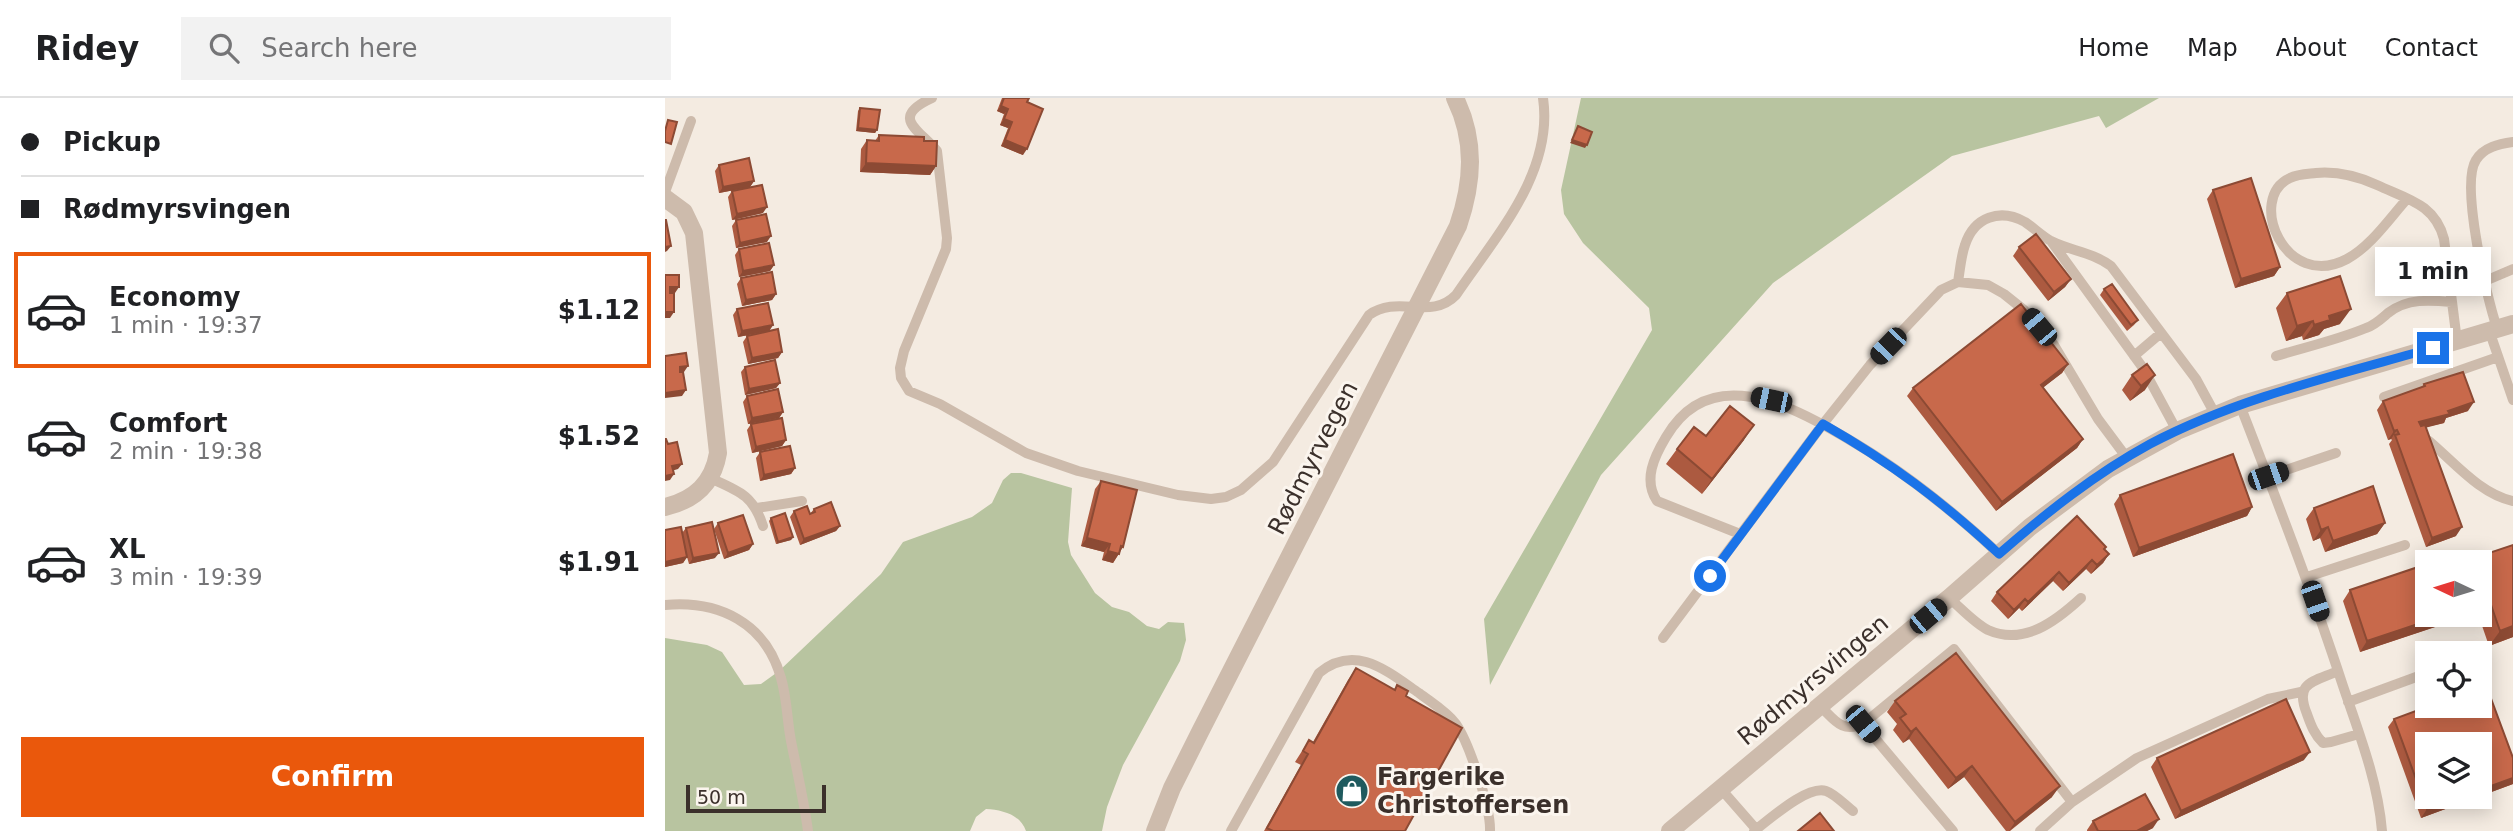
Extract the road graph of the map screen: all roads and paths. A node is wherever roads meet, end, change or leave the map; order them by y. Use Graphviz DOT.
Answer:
graph roads {
  1 [pos="932,98"];
  2 [pos="1455,98"];
  3 [pos="1543,98"];
  4 [pos="691,121"];
  5 [pos="2513,142"];
  6 [pos="665,192"];
  7 [pos="665,198"];
  8 [pos="2407,199"];
  9 [pos="2050,241"];
  10 [pos="2513,269"];
  11 [pos="2485,281"];
  12 [pos="1958,282"];
  13 [pos="2452,302"];
  14 [pos="1418,307"];
  15 [pos="2500,328"];
  16 [pos="2161,332"];
  17 [pos="2457,341"];
  18 [pos="2134,356"];
  19 [pos="2276,356"];
  20 [pos="2498,357"];
  21 [pos="2384,397"];
  22 [pos="2513,400"];
  23 [pos="2240,405"];
  24 [pos="2215,414"];
  25 [pos="1823,424"];
  26 [pos="2177,431"];
  27 [pos="2430,441"];
  28 [pos="2336,453"];
  29 [pos="2127,458"];
  30 [pos="2268,476"];
  31 [pos="710,478"];
  32 [pos="2513,501"];
  33 [pos="802,502"];
  34 [pos="665,507"];
  35 [pos="757,508"];
  36 [pos="763,527"];
  37 [pos="1740,534"];
  38 [pos="2405,545"];
  39 [pos="2502,550"];
  40 [pos="2492,553"];
  41 [pos="1999,554"];
  42 [pos="2307,577"];
  43 [pos="2081,597"];
  44 [pos="1949,598"];
  45 [pos="665,605"];
  46 [pos="1663,638"];
  47 [pos="2338,671"];
  48 [pos="2415,677"];
  49 [pos="2301,692"];
  50 [pos="2348,702"];
  51 [pos="1820,706"];
  52 [pos="1863,724"];
  53 [pos="2359,734"];
  54 [pos="1721,789"];
  55 [pos="2072,802"];
  56 [pos="1853,811"];
  57 [pos="1676,829"];
  58 [pos="1755,830"];
  59 [pos="809,831"];
  60 [pos="1155,831"];
  61 [pos="1231,831"];
  62 [pos="1490,831"];
  63 [pos="1953,831"];
  64 [pos="2040,831"];
  65 [pos="2382,831"];
  1 -- 14 [label="lane"];
  2 -- 14 [label="street, Rødmyrvegen"];
  3 -- 14 [label="lane"];
  4 -- 6 [label="lane"];
  5 -- 11 [label="lane"];
  7 -- 31 [label="street"];
  8 -- 8 [label="lane"];
  8 -- 13 [label="lane"];
  9 -- 12 [label="lane"];
  9 -- 16 [label="lane"];
  9 -- 18 [label="lane"];
  10 -- 11 [label="lane"];
  11 -- 15 [label="lane"];
  12 -- 25 [label="lane"];
  12 -- 29 [label="lane"];
  13 -- 17 [label="lane"];
  13 -- 19 [label="lane"];
  14 -- 60 [label="street, Rødmyrvegen"];
  15 -- 17 [label="street, Rødmyrsvingen"];
  15 -- 20 [label="lane"];
  16 -- 18 [label="lane"];
  16 -- 24 [label="lane"];
  17 -- 23 [label="street, Rødmyrsvingen"];
  18 -- 26 [label="lane"];
  20 -- 21 [label="lane"];
  20 -- 22 [label="lane"];
  23 -- 24 [label="street, Rødmyrsvingen"];
  23 -- 30 [label="lane"];
  24 -- 26 [label="street, Rødmyrsvingen"];
  25 -- 37 [label="lane"];
  25 -- 37 [label="lane"];
  25 -- 41 [label="lane"];
  26 -- 29 [label="street, Rødmyrsvingen"];
  27 -- 32 [label="lane"];
  28 -- 30 [label="lane"];
  29 -- 41 [label="street, Rødmyrsvingen"];
  30 -- 42 [label="lane"];
  31 -- 34 [label="street"];
  31 -- 35 [label="lane"];
  33 -- 35 [label="lane"];
  35 -- 36 [label="lane"];
  37 -- 46 [label="lane"];
  38 -- 42 [label="lane"];
  39 -- 40 [label="lane"];
  41 -- 44 [label="street, Rødmyrsvingen"];
  42 -- 47 [label="lane"];
  43 -- 44 [label="lane"];
  44 -- 51 [label="street, Rødmyrsvingen"];
  45 -- 59 [label="lane"];
  47 -- 49 [label="lane"];
  47 -- 50 [label="lane"];
  48 -- 50 [label="lane"];
  49 -- 53 [label="lane"];
  49 -- 55 [label="lane"];
  50 -- 53 [label="lane"];
  51 -- 52 [label="lane"];
  51 -- 54 [label="street, Rødmyrsvingen"];
  52 -- 55 [label="lane"];
  52 -- 63 [label="lane"];
  53 -- 65 [label="lane"];
  54 -- 57 [label="street, Rødmyrsvingen"];
  54 -- 58 [label="lane"];
  55 -- 64 [label="lane"];
  56 -- 58 [label="lane"];
  61 -- 62 [label="lane"];
}
